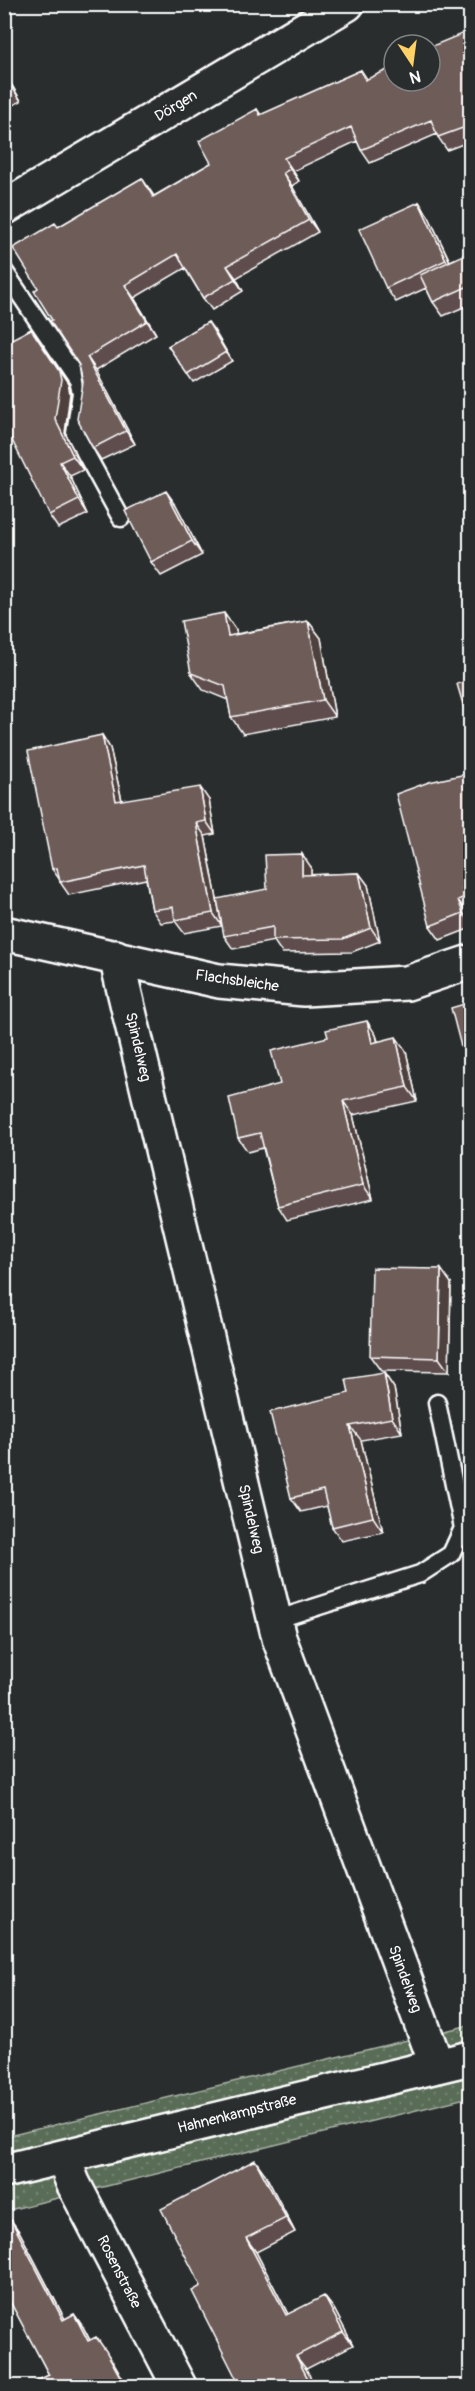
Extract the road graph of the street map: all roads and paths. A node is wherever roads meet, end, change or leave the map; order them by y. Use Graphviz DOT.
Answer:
graph roads {
  1 [pos="348,4"];
  2 [pos="4,208"];
  3 [pos="4,271"];
  4 [pos="121,518"];
  5 [pos="4,933"];
  6 [pos="116,957"];
  7 [pos="471,962"];
  8 [pos="437,1403"];
  9 [pos="274,1620"];
  10 [pos="471,2058"];
  11 [pos="437,2066"];
  12 [pos="63,2157"];
  13 [pos="4,2171"];
  14 [pos="179,2386"];
  1 -- 2 [label="street, Dörgen"];
  3 -- 4 [label="lane"];
  5 -- 6 [label="street, Flachsbleiche"];
  6 -- 7 [label="street, Flachsbleiche"];
  6 -- 9 [label="street, Spindelweg"];
  8 -- 9 [label="lane"];
  9 -- 11 [label="street, Spindelweg"];
  10 -- 11 [label="street, Hahnenkampstraße"];
  11 -- 12 [label="street, Hahnenkampstraße"];
  12 -- 13 [label="street, Hahnenkampstraße"];
  12 -- 14 [label="street, Rosenstraße"];
}
